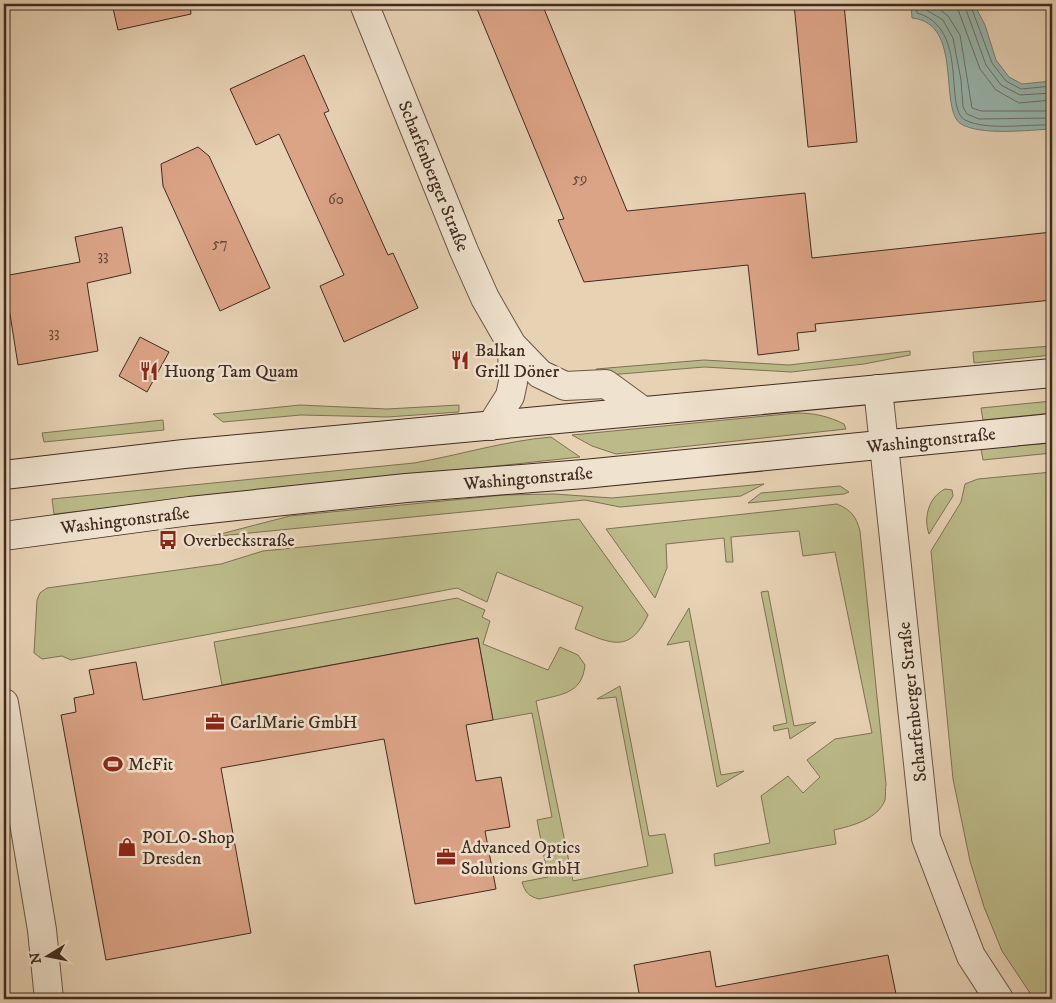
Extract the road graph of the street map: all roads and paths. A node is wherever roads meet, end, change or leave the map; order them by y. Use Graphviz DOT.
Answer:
graph roads {
  1 [pos="364,4"];
  2 [pos="512,345"];
  3 [pos="1052,373"];
  4 [pos="878,389"];
  5 [pos="643,411"];
  6 [pos="491,426"];
  7 [pos="1052,428"];
  8 [pos="885,444"];
  9 [pos="4,475"];
  10 [pos="4,536"];
  11 [pos="4,703"];
  12 [pos="49,999"];
  13 [pos="999,999"];
  1 -- 2 [label="main road, Scharfenberger Straße"];
  2 -- 5 [label="main road, Scharfenberger Straße"];
  2 -- 6 [label="main road, Scharfenberger Straße"];
  3 -- 4 [label="main road"];
  4 -- 5 [label="main road"];
  4 -- 8 [label="main road, Scharfenberger Straße"];
  5 -- 6 [label="main road"];
  6 -- 9 [label="main road"];
  7 -- 8 [label="main road, Washingtonstraße"];
  8 -- 10 [label="main road, Washingtonstraße"];
  8 -- 13 [label="main road, Scharfenberger Straße"];
  11 -- 12 [label="main road"];
}
